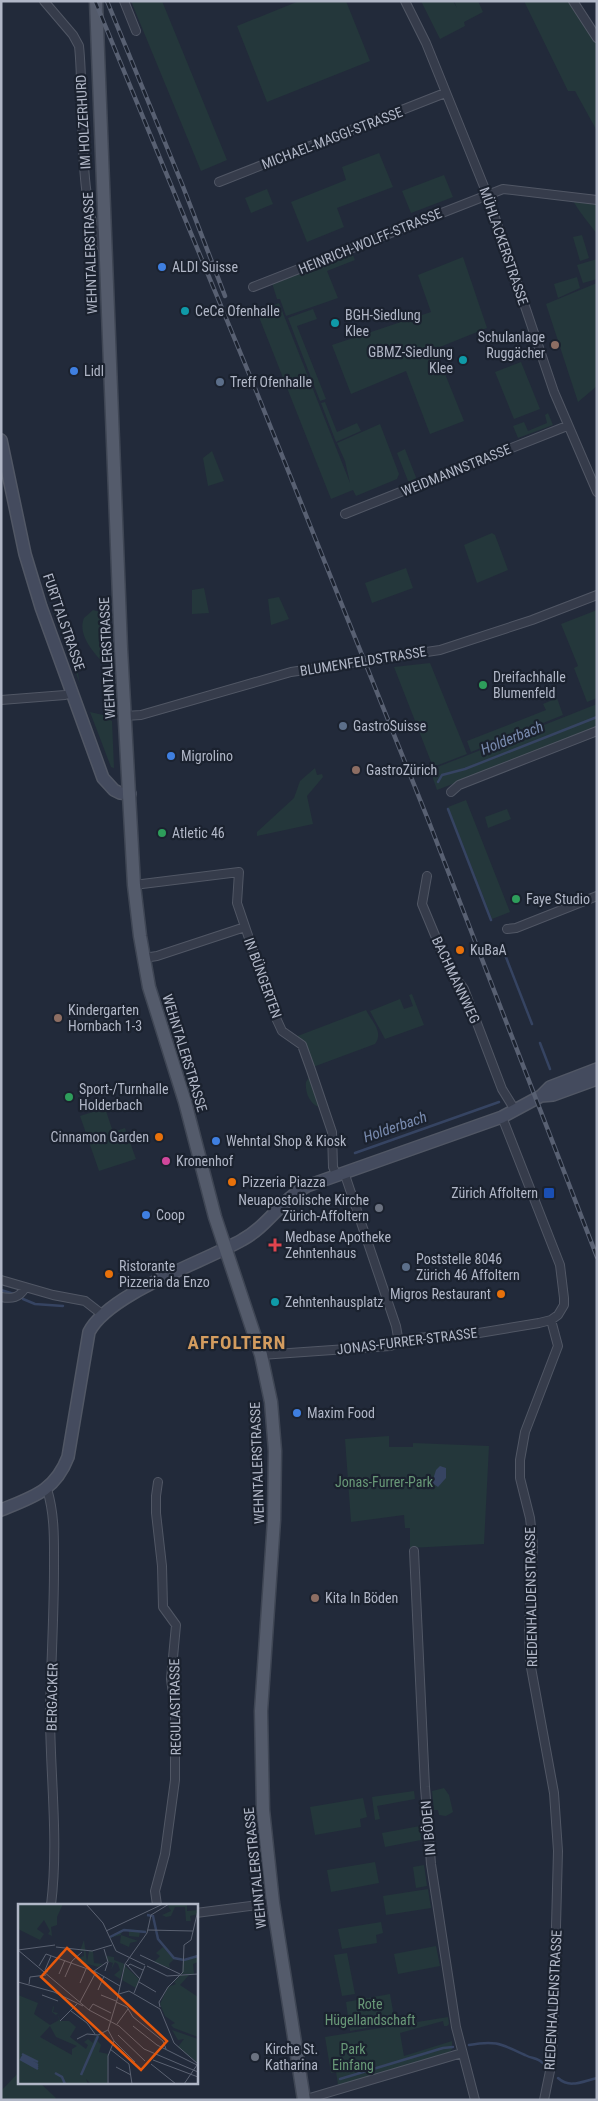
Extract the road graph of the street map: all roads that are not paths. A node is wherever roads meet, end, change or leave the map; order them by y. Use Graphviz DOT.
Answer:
graph roads {
  1 [pos="44,1"];
  2 [pos="96,1"];
  3 [pos="124,1"];
  4 [pos="405,1"];
  5 [pos="573,1"];
  6 [pos="136,31"];
  7 [pos="597,38"];
  8 [pos="445,93"];
  9 [pos="219,182"];
  10 [pos="487,194"];
  11 [pos="597,200"];
  12 [pos="104,251"];
  13 [pos="254,287"];
  14 [pos="567,426"];
  15 [pos="1,440"];
  16 [pos="597,492"];
  17 [pos="345,514"];
  18 [pos="597,595"];
  19 [pos="72,693"];
  20 [pos="1,700"];
  21 [pos="125,716"];
  22 [pos="597,731"];
  23 [pos="451,792"];
  24 [pos="130,794"];
  25 [pos="426,876"];
  26 [pos="134,885"];
  27 [pos="597,896"];
  28 [pos="245,927"];
  29 [pos="507,929"];
  30 [pos="144,958"];
  31 [pos="597,1069"];
  32 [pos="597,1079"];
  33 [pos="541,1096"];
  34 [pos="515,1110"];
  35 [pos="502,1117"];
  36 [pos="340,1173"];
  37 [pos="225,1249"];
  38 [pos="1,1280"];
  39 [pos="25,1288"];
  40 [pos="1,1297"];
  41 [pos="102,1314"];
  42 [pos="551,1320"];
  43 [pos="399,1343"];
  44 [pos="261,1355"];
  45 [pos="158,1482"];
  46 [pos="47,1489"];
  47 [pos="1,1510"];
  48 [pos="414,1551"];
  49 [pos="273,1903"];
  50 [pos="51,1904"];
  51 [pos="157,1904"];
  52 [pos="198,1913"];
  53 [pos="462,2053"];
  54 [pos="304,2100"];
  55 [pos="476,2100"];
  56 [pos="544,2100"];
  1 -- 12 [label="street, IM HOLZERHURD"];
  2 -- 12 [label="main road, WEHNTALERSTRASSE"];
  3 -- 6 [label="street"];
  4 -- 8 [label="street, MÜHLACKERSTRASSE"];
  5 -- 7 [label="street"];
  8 -- 9 [label="street, MICHAEL-MAGGI-STRASSE"];
  8 -- 10 [label="street, MÜHLACKERSTRASSE"];
  10 -- 11 [label="street, HEINRICH-WOLFF-STRASSE"];
  10 -- 13 [label="street, HEINRICH-WOLFF-STRASSE"];
  10 -- 14 [label="street, MÜHLACKERSTRASSE"];
  12 -- 21 [label="main road, WEHNTALERSTRASSE"];
  14 -- 16 [label="street, MÜHLACKERSTRASSE"];
  14 -- 17 [label="street, WEIDMANNSTRASSE"];
  15 -- 19 [label="street, FURTTALSTRASSE"];
  18 -- 21 [label="street, BLUMENFELDSTRASSE"];
  19 -- 20 [label="street"];
  19 -- 24 [label="street, FURTTALSTRASSE"];
  21 -- 24 [label="main road, WEHNTALERSTRASSE"];
  22 -- 23 [label="street"];
  24 -- 26 [label="main road, WEHNTALERSTRASSE"];
  25 -- 34 [label="street, BACHMANNWEG"];
  26 -- 28 [label="street, IN BÜNGERTEN"];
  26 -- 30 [label="main road, WEHNTALERSTRASSE"];
  27 -- 29 [label="street"];
  28 -- 30 [label="street"];
  28 -- 36 [label="street, IN BÜNGERTEN"];
  30 -- 37 [label="main road, WEHNTALERSTRASSE"];
  31 -- 33 [label="street"];
  32 -- 33 [label="street"];
  33 -- 34 [label="street"];
  34 -- 35 [label="street"];
  35 -- 36 [label="street"];
  35 -- 42 [label="street"];
  36 -- 37 [label="street"];
  36 -- 43 [label="street"];
  37 -- 41 [label="street"];
  37 -- 44 [label="main road, WEHNTALERSTRASSE"];
  38 -- 39 [label="street"];
  39 -- 40 [label="street"];
  39 -- 41 [label="street"];
  41 -- 46 [label="street"];
  42 -- 43 [label="street, JONAS-FURRER-STRASSE"];
  42 -- 56 [label="street, RIEDENHALDENSTRASSE"];
  43 -- 44 [label="street, JONAS-FURRER-STRASSE"];
  44 -- 49 [label="main road, WEHNTALERSTRASSE"];
  45 -- 51 [label="street, REGULASTRASSE"];
  46 -- 47 [label="street"];
  46 -- 50 [label="street, BERGACKER"];
  48 -- 53 [label="street, IN BÖDEN"];
  49 -- 52 [label="street"];
  49 -- 54 [label="main road, WEHNTALERSTRASSE"];
  53 -- 54 [label="street"];
  53 -- 55 [label="street, IN BÖDEN"];
}
